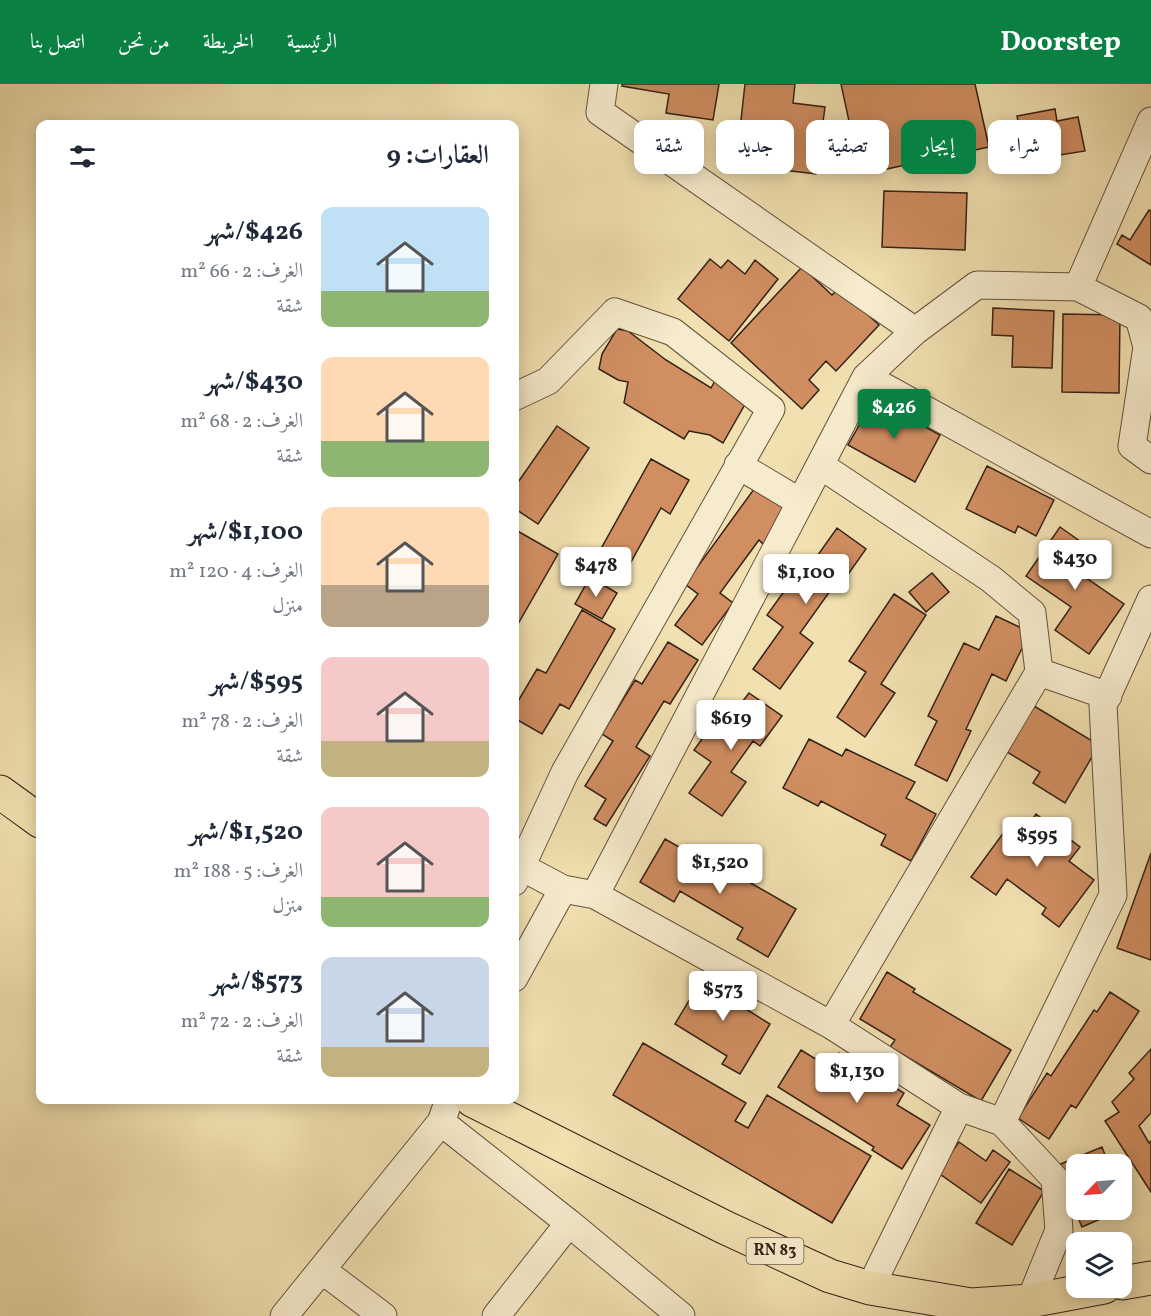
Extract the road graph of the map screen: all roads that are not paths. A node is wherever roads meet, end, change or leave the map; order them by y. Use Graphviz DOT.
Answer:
graph roads {
  1 [pos="604,84"];
  2 [pos="1151,121"];
  3 [pos="1078,287"];
  4 [pos="915,331"];
  5 [pos="866,377"];
  6 [pos="519,395"];
  7 [pos="1151,460"];
  8 [pos="738,465"];
  9 [pos="820,465"];
  10 [pos="800,502"];
  11 [pos="1151,534"];
  12 [pos="1151,599"];
  13 [pos="1039,672"];
  14 [pos="1108,696"];
  15 [pos="0,792"];
  16 [pos="36,818"];
  17 [pos="519,867"];
  18 [pos="519,872"];
  19 [pos="562,889"];
  20 [pos="595,895"];
  21 [pos="519,969"];
  22 [pos="831,1025"];
  23 [pos="480,1104"];
  24 [pos="959,1107"];
  25 [pos="445,1111"];
  26 [pos="1002,1122"];
  27 [pos="569,1223"];
  28 [pos="322,1269"];
  29 [pos="870,1288"];
  30 [pos="1066,1297"];
  31 [pos="1024,1309"];
  32 [pos="284,1316"];
  33 [pos="382,1316"];
  34 [pos="496,1316"];
  35 [pos="681,1316"];
  1 -- 4 [label="street"];
  2 -- 3 [label="street"];
  3 -- 4 [label="street"];
  3 -- 7 [label="street"];
  4 -- 5 [label="street"];
  5 -- 9 [label="street"];
  5 -- 11 [label="street"];
  6 -- 8 [label="street"];
  8 -- 10 [label="street"];
  8 -- 17 [label="street"];
  9 -- 10 [label="street"];
  9 -- 13 [label="street"];
  10 -- 20 [label="street"];
  12 -- 14 [label="street"];
  13 -- 14 [label="street"];
  13 -- 22 [label="street"];
  14 -- 26 [label="street"];
  15 -- 16 [label="main road"];
  18 -- 19 [label="street"];
  19 -- 20 [label="street"];
  19 -- 21 [label="street"];
  20 -- 22 [label="street"];
  22 -- 24 [label="street"];
  23 -- 29 [label="main road, RN 83"];
  24 -- 26 [label="street"];
  24 -- 29 [label="street"];
  25 -- 27 [label="street"];
  25 -- 28 [label="street"];
  26 -- 31 [label="street"];
  27 -- 34 [label="street"];
  27 -- 35 [label="street"];
  28 -- 32 [label="street"];
  28 -- 33 [label="street"];
  29 -- 31 [label="main road, RN 83"];
  30 -- 31 [label="main road, RN 83"];
}
